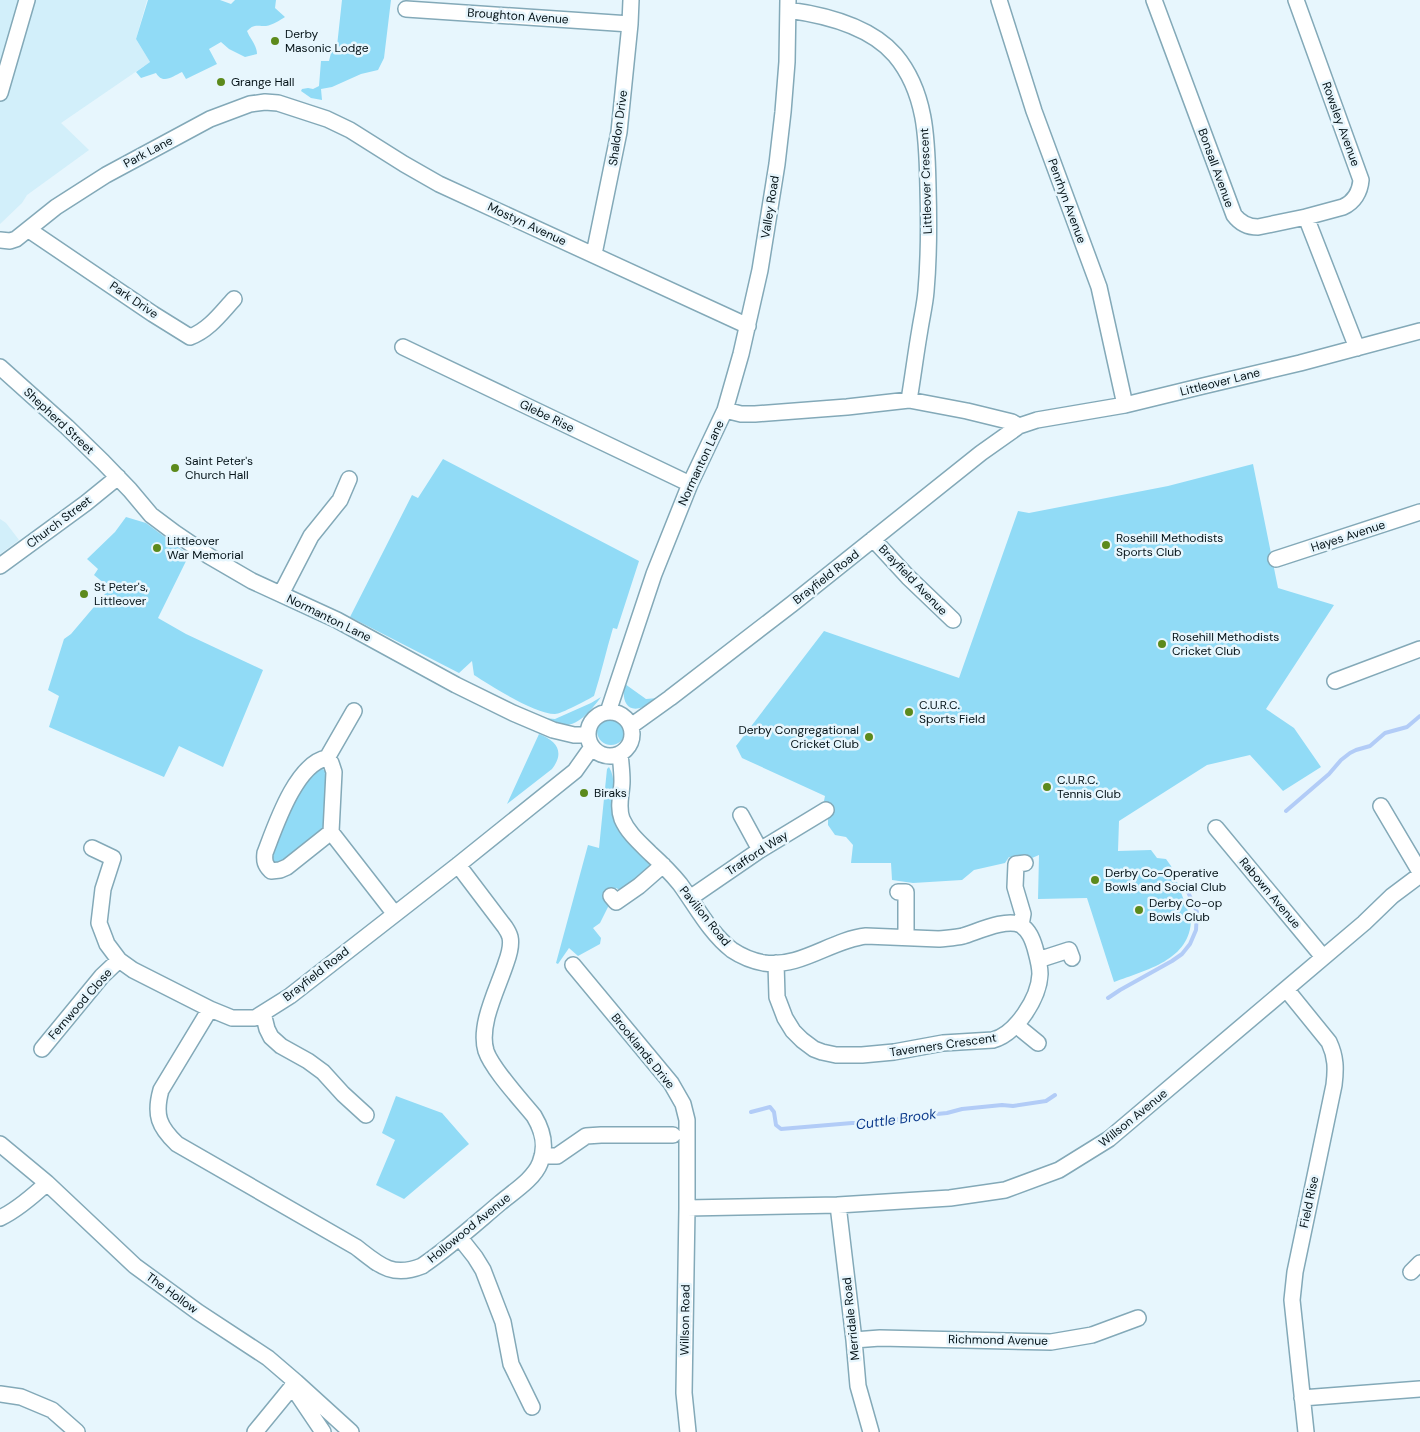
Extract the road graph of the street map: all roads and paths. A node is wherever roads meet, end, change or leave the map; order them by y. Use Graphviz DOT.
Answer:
graph roads {
  1 [pos="27,0"];
  2 [pos="632,0"];
  3 [pos="998,0"];
  4 [pos="1154,0"];
  5 [pos="1296,0"];
  6 [pos="788,5"];
  7 [pos="406,9"];
  8 [pos="630,24"];
  9 [pos="3,76"];
  10 [pos="0,93"];
  11 [pos="311,113"];
  12 [pos="1306,217"];
  13 [pos="29,230"];
  14 [pos="0,240"];
  15 [pos="594,254"];
  16 [pos="234,299"];
  17 [pos="748,326"];
  18 [pos="1420,331"];
  19 [pos="403,347"];
  20 [pos="1357,348"];
  21 [pos="0,366"];
  22 [pos="909,400"];
  23 [pos="1125,404"];
  24 [pos="725,410"];
  25 [pos="1018,426"];
  26 [pos="118,477"];
  27 [pos="348,479"];
  28 [pos="690,484"];
  29 [pos="1420,512"];
  30 [pos="873,539"];
  31 [pos="1276,559"];
  32 [pos="0,566"];
  33 [pos="281,594"];
  34 [pos="952,620"];
  35 [pos="1420,649"];
  36 [pos="1336,681"];
  37 [pos="354,711"];
  38 [pos="608,712"];
  39 [pos="631,726"];
  40 [pos="590,741"];
  41 [pos="620,754"];
  42 [pos="327,758"];
  43 [pos="1381,806"];
  44 [pos="826,810"];
  45 [pos="741,815"];
  46 [pos="1216,828"];
  47 [pos="331,832"];
  48 [pos="92,848"];
  49 [pos="760,850"];
  50 [pos="1025,864"];
  51 [pos="458,865"];
  52 [pos="663,865"];
  53 [pos="1420,874"];
  54 [pos="898,892"];
  55 [pos="611,896"];
  56 [pos="690,898"];
  57 [pos="394,914"];
  58 [pos="1021,925"];
  59 [pos="906,937"];
  60 [pos="1323,957"];
  61 [pos="1072,958"];
  62 [pos="119,960"];
  63 [pos="1038,960"];
  64 [pos="776,963"];
  65 [pos="573,965"];
  66 [pos="1286,989"];
  67 [pos="210,1009"];
  68 [pos="263,1013"];
  69 [pos="1016,1025"];
  70 [pos="1038,1043"];
  71 [pos="42,1049"];
  72 [pos="366,1115"];
  73 [pos="673,1135"];
  74 [pos="0,1144"];
  75 [pos="542,1156"];
  76 [pos="46,1183"];
  77 [pos="838,1205"];
  78 [pos="687,1208"];
  79 [pos="0,1218"];
  80 [pos="460,1238"];
  81 [pos="1138,1318"];
  82 [pos="854,1340"];
  83 [pos="294,1384"];
  84 [pos="1420,1389"];
  85 [pos="0,1394"];
  86 [pos="1302,1398"];
  87 [pos="532,1407"];
  88 [pos="77,1432"];
  89 [pos="255,1432"];
  90 [pos="323,1432"];
  91 [pos="351,1432"];
  92 [pos="688,1432"];
  93 [pos="871,1432"];
  94 [pos="1306,1432"];
  1 -- 9 [label="street"];
  2 -- 8 [label="street, Shaldon Drive"];
  3 -- 23 [label="street, Penrhyn Avenue"];
  4 -- 12 [label="street, Bonsall Avenue"];
  5 -- 12 [label="street, Rowsley Avenue"];
  6 -- 17 [label="street, Valley Road"];
  6 -- 22 [label="street, Littleover Crescent"];
  7 -- 8 [label="street, Broughton Avenue"];
  8 -- 15 [label="street, Shaldon Drive"];
  9 -- 10 [label="street"];
  11 -- 13 [label="street, Park Lane"];
  11 -- 15 [label="street, Mostyn Avenue"];
  12 -- 20 [label="street"];
  13 -- 14 [label="street, Park Lane"];
  13 -- 16 [label="street, Park Drive"];
  15 -- 17 [label="street, Mostyn Avenue"];
  17 -- 24 [label="street, Valley Road"];
  18 -- 20 [label="street, Littleover Lane"];
  19 -- 28 [label="street, Glebe Rise"];
  20 -- 23 [label="street, Littleover Lane"];
  21 -- 26 [label="street, Shepherd Street"];
  22 -- 24 [label="street, Normanton Lane"];
  22 -- 25 [label="street, Normanton Lane"];
  23 -- 25 [label="street, Littleover Lane"];
  24 -- 28 [label="street, Normanton Lane"];
  25 -- 30 [label="street, Brayfield Road"];
  26 -- 32 [label="street, Church Street"];
  26 -- 33 [label="street, Normanton Lane"];
  27 -- 33 [label="street"];
  28 -- 38 [label="street, Normanton Lane"];
  29 -- 31 [label="street, Hayes Avenue"];
  30 -- 34 [label="street, Brayfield Avenue"];
  30 -- 39 [label="street, Brayfield Road"];
  33 -- 40 [label="street, Normanton Lane"];
  35 -- 36 [label="street"];
  37 -- 42 [label="street"];
  38 -- 39 [label="street"];
  38 -- 40 [label="street"];
  39 -- 41 [label="street"];
  40 -- 41 [label="street"];
  40 -- 51 [label="street, Brayfield Road"];
  41 -- 52 [label="street, Pavilion Road"];
  42 -- 47 [label="street"];
  42 -- 47 [label="street"];
  43 -- 53 [label="street"];
  44 -- 49 [label="street, Trafford Way"];
  45 -- 49 [label="street"];
  46 -- 60 [label="street, Rabown Avenue"];
  47 -- 57 [label="street"];
  48 -- 62 [label="street, Brayfield Road"];
  49 -- 56 [label="street, Trafford Way"];
  50 -- 58 [label="street, Taverners Crescent"];
  51 -- 57 [label="street, Brayfield Road"];
  51 -- 75 [label="street"];
  52 -- 55 [label="street"];
  52 -- 56 [label="street, Pavilion Road"];
  53 -- 60 [label="street, Willson Avenue"];
  54 -- 59 [label="street"];
  56 -- 64 [label="street, Pavilion Road"];
  57 -- 68 [label="street, Brayfield Road"];
  58 -- 59 [label="street, Pavilion Road"];
  58 -- 63 [label="street, Taverners Crescent"];
  59 -- 64 [label="street, Pavilion Road"];
  60 -- 66 [label="street, Willson Avenue"];
  61 -- 63 [label="street"];
  62 -- 67 [label="street, Brayfield Road"];
  62 -- 71 [label="street, Fernwood Close"];
  63 -- 69 [label="street, Taverners Crescent"];
  64 -- 69 [label="street, Taverners Crescent"];
  65 -- 78 [label="street, Brooklands Drive"];
  66 -- 77 [label="street, Willson Avenue"];
  66 -- 86 [label="street, Field Rise"];
  67 -- 68 [label="street, Brayfield Road"];
  67 -- 80 [label="street, Hollowood Avenue"];
  68 -- 72 [label="street"];
  69 -- 70 [label="street"];
  73 -- 75 [label="street"];
  74 -- 76 [label="street, The Hollow"];
  75 -- 80 [label="street, Hollowood Avenue"];
  76 -- 79 [label="street"];
  76 -- 83 [label="street, The Hollow"];
  77 -- 78 [label="street, Willson Avenue"];
  77 -- 82 [label="street, Merridale Road"];
  78 -- 92 [label="street, Willson Road"];
  80 -- 87 [label="street"];
  81 -- 82 [label="street, Richmond Avenue"];
  82 -- 93 [label="street, Merridale Road"];
  83 -- 89 [label="street"];
  83 -- 90 [label="street"];
  83 -- 91 [label="street, The Hollow"];
  84 -- 86 [label="street"];
  85 -- 88 [label="street"];
  86 -- 94 [label="street, Field Rise"];
}
